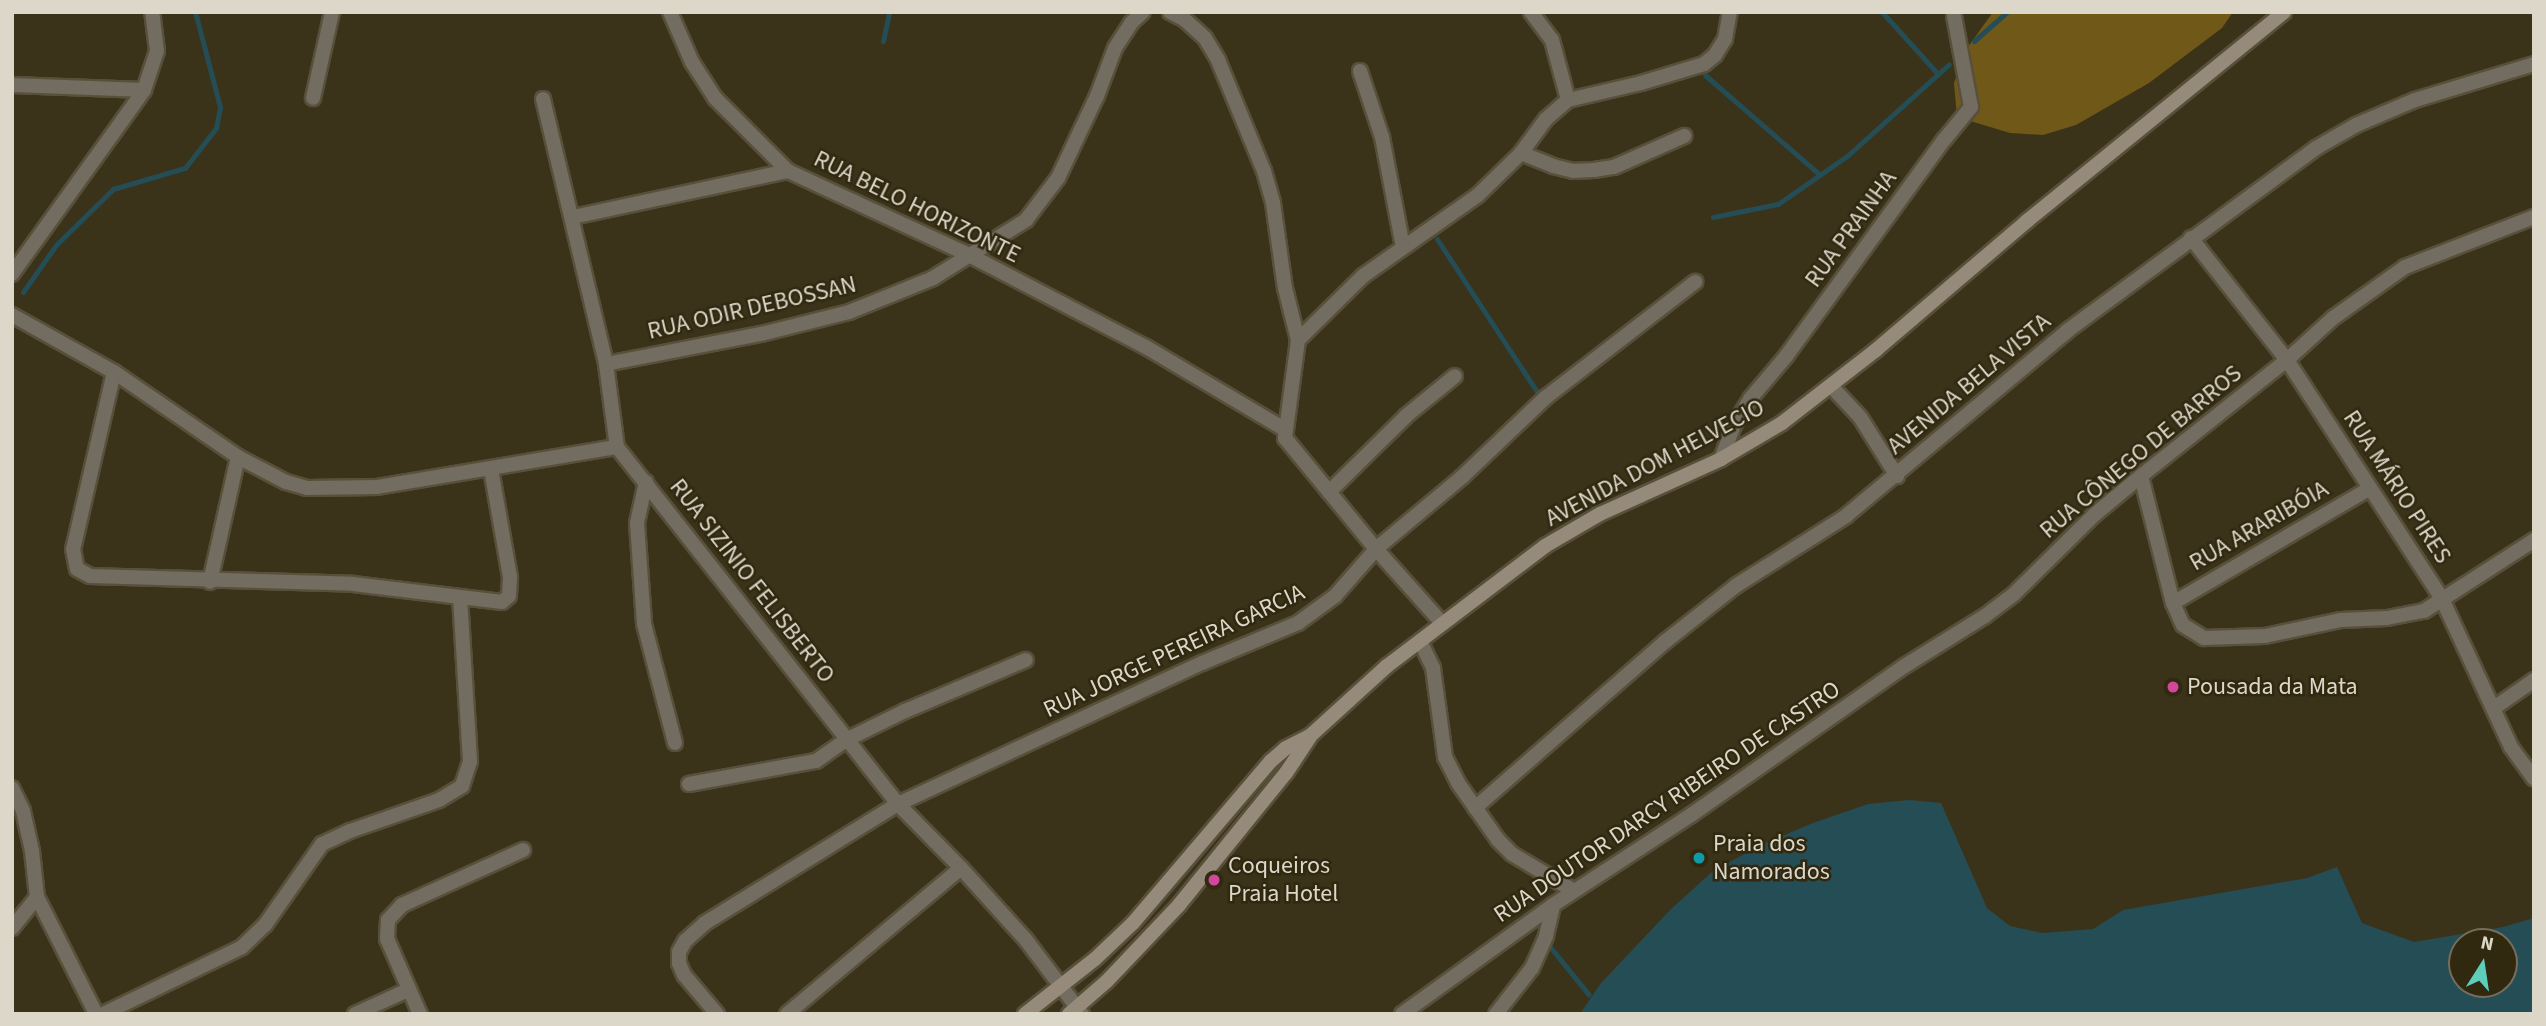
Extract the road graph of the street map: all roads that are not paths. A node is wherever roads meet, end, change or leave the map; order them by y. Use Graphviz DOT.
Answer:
graph roads {
  1 [pos="152,12"];
  2 [pos="332,12"];
  3 [pos="670,12"];
  4 [pos="1142,12"];
  5 [pos="1170,12"];
  6 [pos="1531,12"];
  7 [pos="1730,12"];
  8 [pos="2284,12"];
  9 [pos="1954,16"];
  10 [pos="2534,64"];
  11 [pos="1360,71"];
  12 [pos="12,85"];
  13 [pos="144,90"];
  14 [pos="313,98"];
  15 [pos="543,99"];
  16 [pos="1568,100"];
  17 [pos="1684,136"];
  18 [pos="1521,153"];
  19 [pos="788,171"];
  20 [pos="573,217"];
  21 [pos="2534,217"];
  22 [pos="2191,238"];
  23 [pos="1403,247"];
  24 [pos="969,256"];
  25 [pos="12,274"];
  26 [pos="1695,282"];
  27 [pos="12,315"];
  28 [pos="1298,340"];
  29 [pos="2287,360"];
  30 [pos="607,364"];
  31 [pos="114,372"];
  32 [pos="1455,376"];
  33 [pos="1830,386"];
  34 [pos="1284,429"];
  35 [pos="617,447"];
  36 [pos="238,457"];
  37 [pos="1721,459"];
  38 [pos="491,469"];
  39 [pos="1897,476"];
  40 [pos="2141,476"];
  41 [pos="646,482"];
  42 [pos="2369,489"];
  43 [pos="1329,492"];
  44 [pos="2534,540"];
  45 [pos="1376,549"];
  46 [pos="210,582"];
  47 [pos="2442,598"];
  48 [pos="460,599"];
  49 [pos="2173,603"];
  50 [pos="1442,623"];
  51 [pos="1959,632"];
  52 [pos="1420,641"];
  53 [pos="1027,660"];
  54 [pos="2534,680"];
  55 [pos="2494,708"];
  56 [pos="1310,736"];
  57 [pos="848,739"];
  58 [pos="675,743"];
  59 [pos="2534,779"];
  60 [pos="689,785"];
  61 [pos="12,788"];
  62 [pos="898,804"];
  63 [pos="1475,808"];
  64 [pos="523,850"];
  65 [pos="961,867"];
  66 [pos="1574,891"];
  67 [pos="37,897"];
  68 [pos="1553,905"];
  69 [pos="12,928"];
  70 [pos="1061,985"];
  71 [pos="408,990"];
  72 [pos="1076,1012"];
  73 [pos="96,1014"];
  74 [pos="103,1014"];
  75 [pos="355,1014"];
  76 [pos="420,1014"];
  77 [pos="717,1014"];
  78 [pos="787,1014"];
  79 [pos="1025,1014"];
  80 [pos="1402,1014"];
  81 [pos="1496,1014"];
  1 -- 13 [label="street"];
  2 -- 14 [label="street"];
  3 -- 19 [label="street"];
  4 -- 24 [label="street, RUA ODIR DEBOSSAN"];
  5 -- 28 [label="street"];
  6 -- 16 [label="street"];
  7 -- 16 [label="street"];
  8 -- 33 [label="street, AVENIDA DOM HELVECIO"];
  9 -- 37 [label="street, RUA PRAINHA"];
  10 -- 22 [label="street, AVENIDA BELA VISTA"];
  11 -- 23 [label="street"];
  12 -- 13 [label="street"];
  13 -- 25 [label="street"];
  15 -- 20 [label="street"];
  16 -- 18 [label="street"];
  17 -- 18 [label="street"];
  18 -- 23 [label="street"];
  19 -- 20 [label="street, RUA BELO HORIZONTE"];
  19 -- 24 [label="street, RUA BELO HORIZONTE"];
  20 -- 30 [label="street"];
  21 -- 29 [label="street, RUA CÔNEGO DE BARROS"];
  22 -- 29 [label="street, RUA MÁRIO PIRES"];
  22 -- 39 [label="street, AVENIDA BELA VISTA"];
  23 -- 28 [label="street"];
  24 -- 30 [label="street, RUA ODIR DEBOSSAN"];
  24 -- 34 [label="street, RUA BELO HORIZONTE"];
  26 -- 45 [label="street, RUA JORGE PEREIRA GARCIA"];
  27 -- 31 [label="street"];
  28 -- 34 [label="street"];
  29 -- 40 [label="street, RUA CÔNEGO DE BARROS"];
  29 -- 42 [label="street, RUA MÁRIO PIRES"];
  30 -- 35 [label="street"];
  31 -- 36 [label="street"];
  31 -- 46 [label="street"];
  32 -- 43 [label="street"];
  33 -- 37 [label="street, AVENIDA DOM HELVECIO"];
  33 -- 39 [label="street"];
  34 -- 43 [label="street"];
  35 -- 38 [label="street"];
  35 -- 41 [label="street, RUA SIZINIO FELISBERTO"];
  36 -- 38 [label="street"];
  36 -- 46 [label="street"];
  37 -- 50 [label="street, AVENIDA DOM HELVECIO"];
  38 -- 48 [label="street"];
  39 -- 63 [label="street, AVENIDA BELA VISTA"];
  40 -- 49 [label="street"];
  40 -- 51 [label="street, RUA CÔNEGO DE BARROS"];
  41 -- 57 [label="street, RUA SIZINIO FELISBERTO"];
  41 -- 58 [label="street"];
  42 -- 47 [label="street, RUA MÁRIO PIRES"];
  42 -- 49 [label="street, RUA ARARIBÓIA"];
  43 -- 45 [label="street"];
  44 -- 47 [label="street"];
  45 -- 50 [label="street"];
  45 -- 62 [label="street, RUA JORGE PEREIRA GARCIA"];
  46 -- 48 [label="street"];
  47 -- 49 [label="street"];
  47 -- 55 [label="street, RUA MÁRIO PIRES"];
  48 -- 74 [label="street"];
  50 -- 52 [label="street, AVENIDA DOM HELVECIO"];
  51 -- 66 [label="street, RUA DOUTOR DARCY RIBEIRO DE CASTRO"];
  52 -- 56 [label="street, AVENIDA DOM HELVECIO"];
  52 -- 63 [label="street"];
  53 -- 57 [label="street"];
  54 -- 55 [label="street"];
  55 -- 59 [label="street, RUA MÁRIO PIRES"];
  56 -- 70 [label="street"];
  56 -- 72 [label="street"];
  57 -- 60 [label="street"];
  57 -- 62 [label="street, RUA SIZINIO FELISBERTO"];
  61 -- 67 [label="street"];
  62 -- 65 [label="street, RUA SIZINIO FELISBERTO"];
  62 -- 77 [label="street, RUA JORGE PEREIRA GARCIA"];
  63 -- 66 [label="street"];
  64 -- 71 [label="street"];
  65 -- 70 [label="street, RUA SIZINIO FELISBERTO"];
  65 -- 78 [label="street"];
  66 -- 68 [label="street, RUA DOUTOR DARCY RIBEIRO DE CASTRO"];
  67 -- 69 [label="street"];
  67 -- 73 [label="street"];
  68 -- 80 [label="street, RUA DOUTOR DARCY RIBEIRO DE CASTRO"];
  68 -- 81 [label="street"];
  70 -- 72 [label="street, RUA SIZINIO FELISBERTO"];
  70 -- 79 [label="street"];
  71 -- 75 [label="street"];
  71 -- 76 [label="street"];
}
